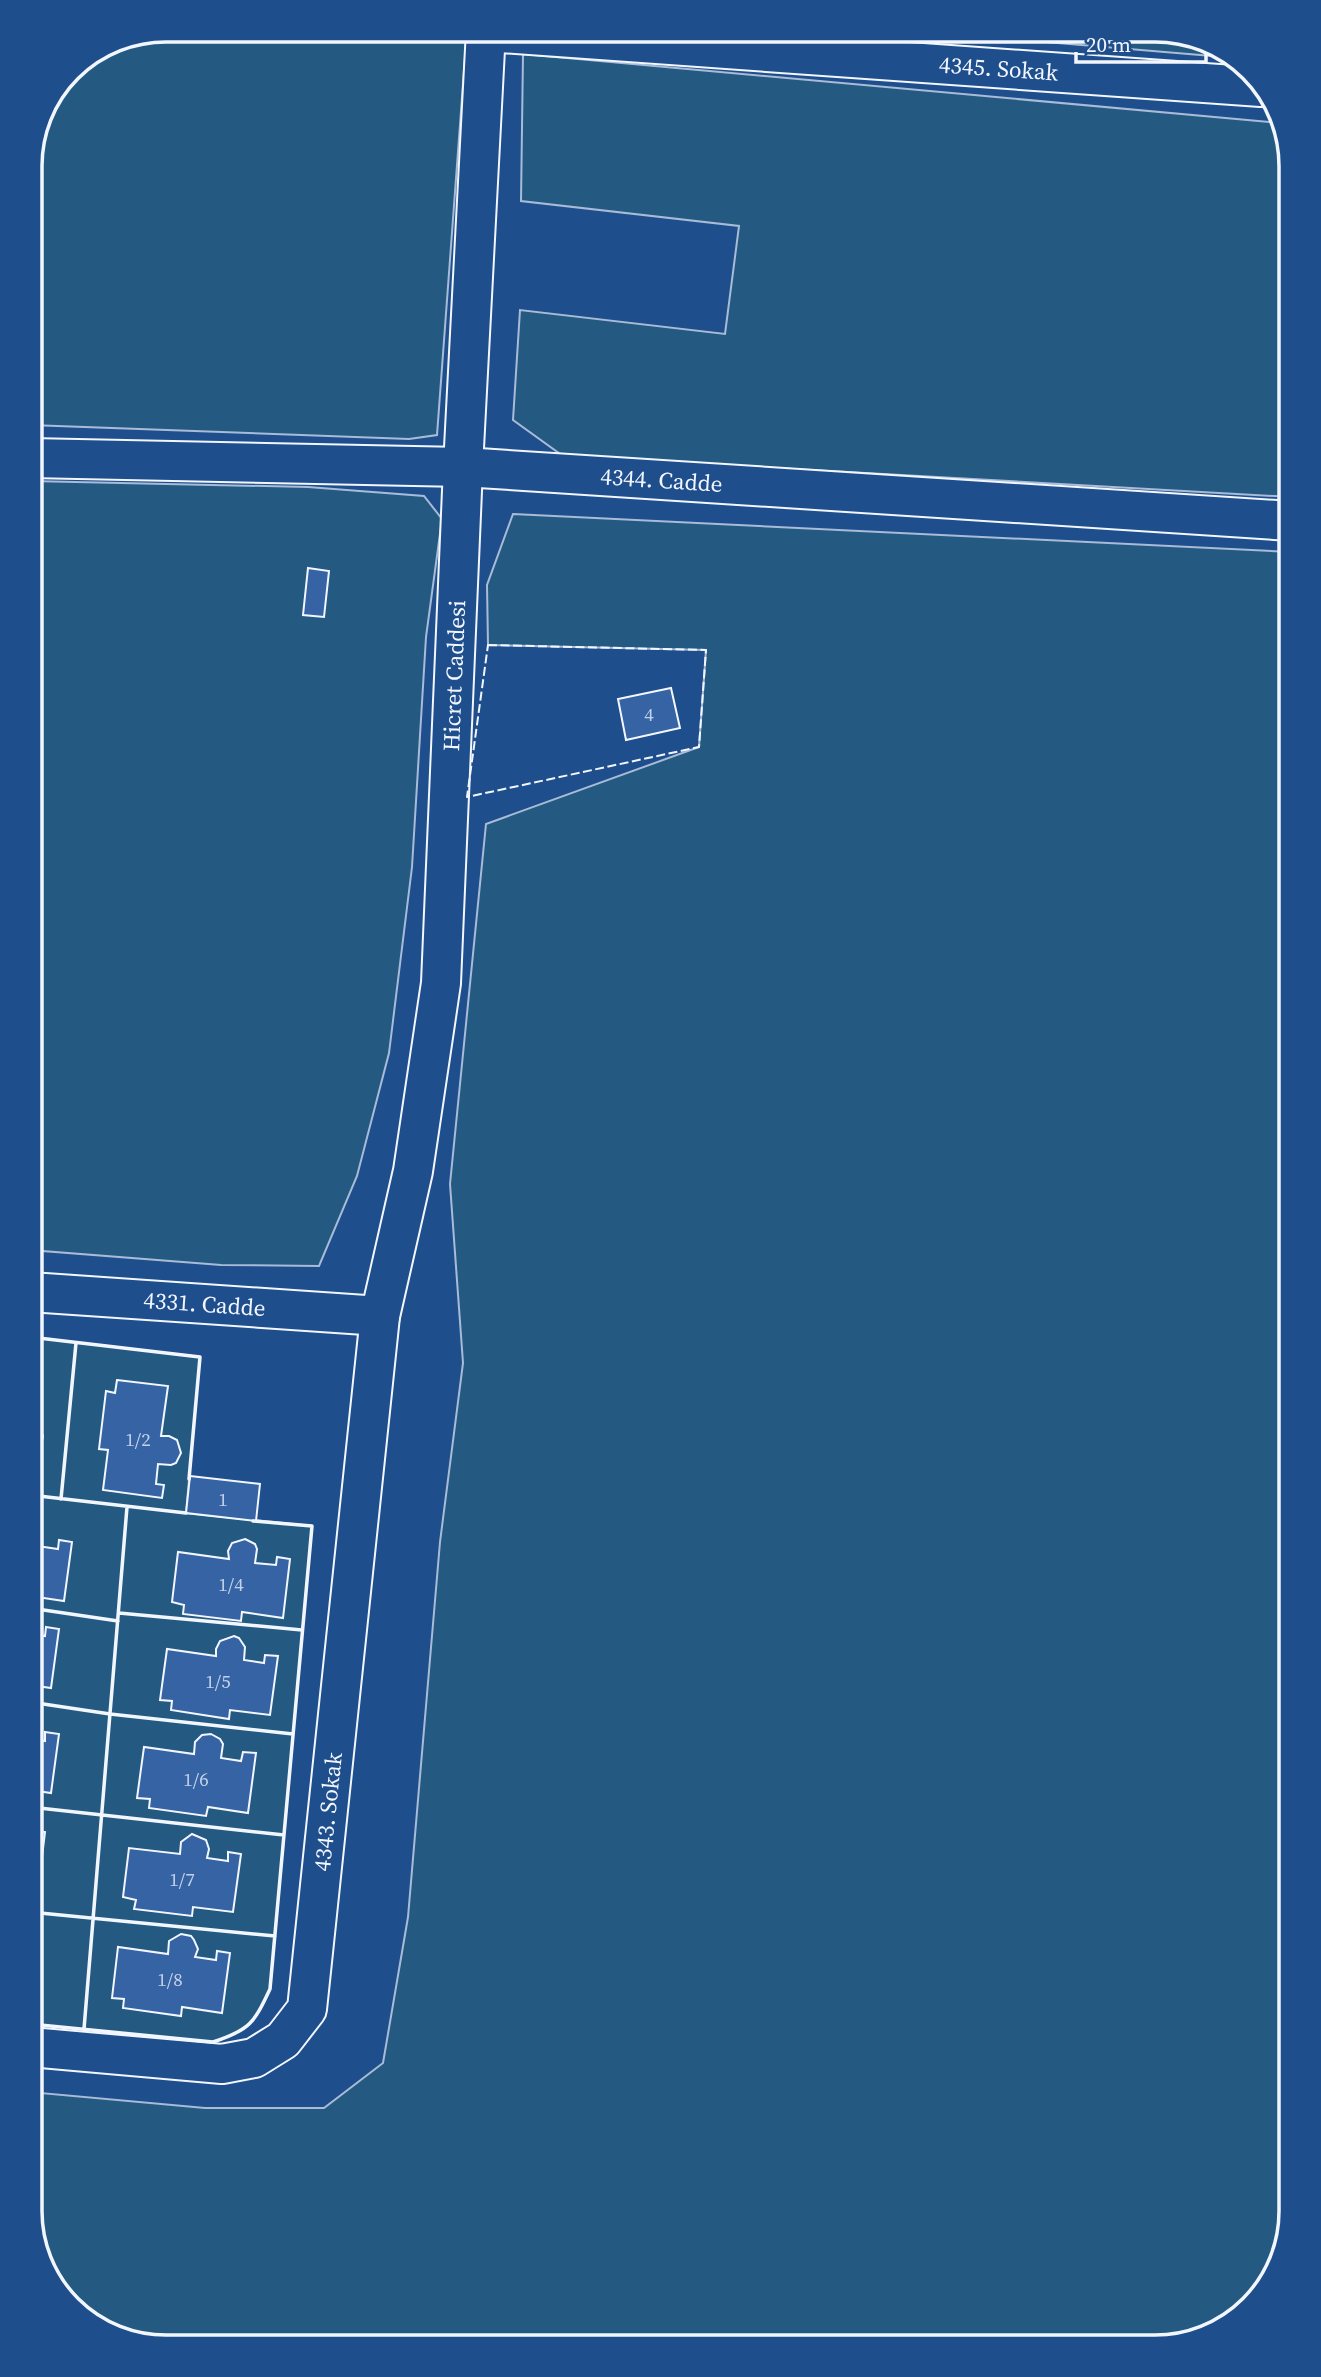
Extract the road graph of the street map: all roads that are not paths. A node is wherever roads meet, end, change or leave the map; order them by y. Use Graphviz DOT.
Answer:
graph roads {
  1 [pos="485,42"];
  2 [pos="636,42"];
  3 [pos="1250,87"];
  4 [pos="42,458"];
  5 [pos="463,467"];
  6 [pos="1279,520"];
  7 [pos="42,1293"];
  8 [pos="380,1316"];
  9 [pos="42,2048"];
  1 -- 5 [label="street, Hicret Caddesi"];
  2 -- 3 [label="street, 4345. Sokak"];
  4 -- 5 [label="street, 4344. Cadde"];
  5 -- 6 [label="street, 4344. Cadde"];
  5 -- 8 [label="street, Hicret Caddesi"];
  7 -- 8 [label="street, 4331. Cadde"];
  8 -- 9 [label="street, 4343. Sokak"];
}
